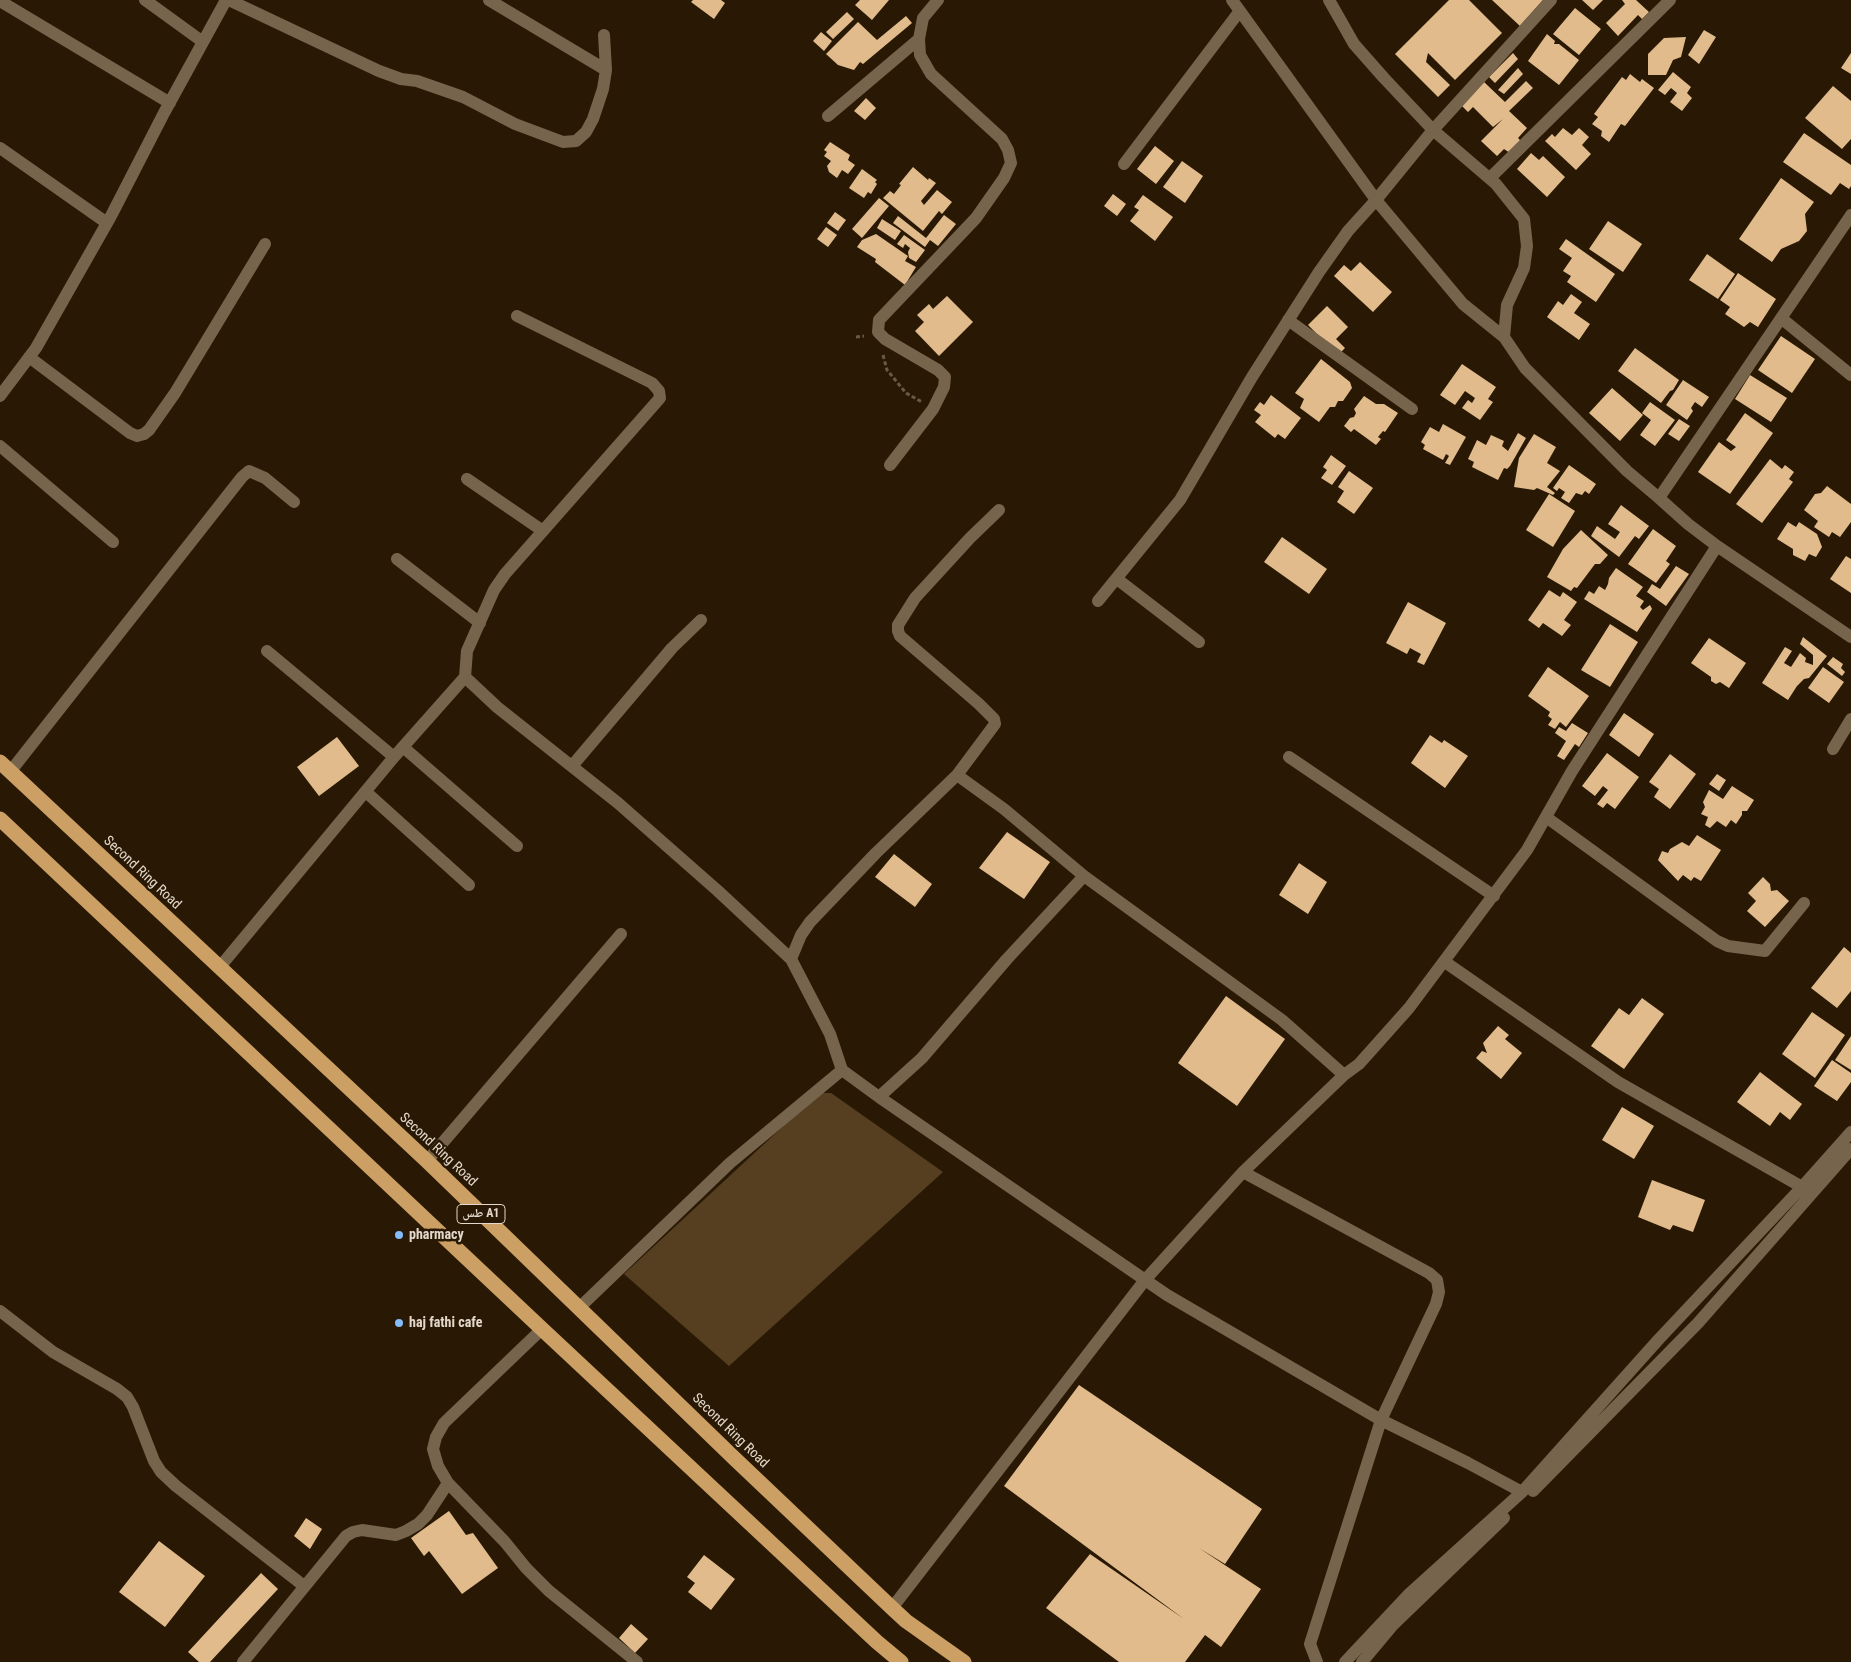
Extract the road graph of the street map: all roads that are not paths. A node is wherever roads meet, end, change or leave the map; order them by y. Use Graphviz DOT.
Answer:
graph roads {
  1 [pos="145,0"];
  2 [pos="227,0"];
  3 [pos="489,0"];
  4 [pos="938,0"];
  5 [pos="1232,0"];
  6 [pos="1329,0"];
  7 [pos="1551,0"];
  8 [pos="1670,0"];
  9 [pos="0,2"];
  10 [pos="1240,12"];
  11 [pos="604,34"];
  12 [pos="919,39"];
  13 [pos="203,42"];
  14 [pos="606,70"];
  15 [pos="170,103"];
  16 [pos="828,116"];
  17 [pos="1433,130"];
  18 [pos="0,148"];
  19 [pos="1124,164"];
  20 [pos="1490,178"];
  21 [pos="1376,200"];
  22 [pos="1851,215"];
  23 [pos="107,223"];
  24 [pos="265,244"];
  25 [pos="517,316"];
  26 [pos="1781,318"];
  27 [pos="1288,320"];
  28 [pos="1504,337"];
  29 [pos="29,357"];
  30 [pos="1851,375"];
  31 [pos="0,396"];
  32 [pos="1412,409"];
  33 [pos="0,446"];
  34 [pos="890,465"];
  35 [pos="467,480"];
  36 [pos="1659,498"];
  37 [pos="294,502"];
  38 [pos="999,510"];
  39 [pos="543,531"];
  40 [pos="113,542"];
  41 [pos="1717,546"];
  42 [pos="397,559"];
  43 [pos="1117,579"];
  44 [pos="1098,601"];
  45 [pos="702,620"];
  46 [pos="480,623"];
  47 [pos="1851,637"];
  48 [pos="1199,642"];
  49 [pos="267,651"];
  50 [pos="465,677"];
  51 [pos="1851,719"];
  52 [pos="402,747"];
  53 [pos="1833,749"];
  54 [pos="394,757"];
  55 [pos="1289,757"];
  56 [pos="572,766"];
  57 [pos="5,767"];
  58 [pos="957,775"];
  59 [pos="366,792"];
  60 [pos="1546,817"];
  61 [pos="0,819"];
  62 [pos="517,846"];
  63 [pos="1084,876"];
  64 [pos="469,885"];
  65 [pos="1494,896"];
  66 [pos="1804,903"];
  67 [pos="622,934"];
  68 [pos="791,959"];
  69 [pos="1445,962"];
  70 [pos="219,968"];
  71 [pos="842,1070"];
  72 [pos="1344,1074"];
  73 [pos="879,1097"];
  74 [pos="1851,1132"];
  75 [pos="1851,1148"];
  76 [pos="427,1161"];
  77 [pos="1243,1172"];
  78 [pos="1802,1188"];
  79 [pos="1145,1280"];
  80 [pos="580,1308"];
  81 [pos="0,1311"];
  82 [pos="542,1329"];
  83 [pos="1381,1420"];
  84 [pos="448,1483"];
  85 [pos="1522,1492"];
  86 [pos="304,1586"];
  87 [pos="892,1608"];
  88 [pos="243,1662"];
  89 [pos="637,1662"];
  90 [pos="902,1662"];
  91 [pos="964,1662"];
  92 [pos="1317,1662"];
  93 [pos="1345,1662"];
  94 [pos="1362,1662"];
  1 -- 13 [label="street"];
  2 -- 13 [label="street"];
  2 -- 14 [label="street"];
  3 -- 14 [label="street"];
  4 -- 12 [label="street"];
  5 -- 10 [label="street"];
  6 -- 17 [label="street"];
  7 -- 17 [label="street"];
  8 -- 20 [label="street"];
  9 -- 15 [label="street"];
  10 -- 19 [label="street"];
  10 -- 21 [label="street"];
  11 -- 14 [label="street"];
  12 -- 16 [label="street"];
  12 -- 34 [label="street"];
  13 -- 15 [label="street"];
  15 -- 23 [label="street"];
  17 -- 20 [label="street"];
  17 -- 21 [label="street"];
  18 -- 23 [label="street"];
  20 -- 28 [label="street"];
  21 -- 27 [label="street"];
  21 -- 28 [label="street"];
  22 -- 26 [label="street"];
  23 -- 29 [label="street"];
  24 -- 29 [label="street"];
  25 -- 39 [label="street"];
  26 -- 30 [label="street"];
  26 -- 36 [label="street"];
  27 -- 32 [label="street"];
  27 -- 43 [label="street"];
  28 -- 36 [label="street"];
  29 -- 31 [label="street"];
  33 -- 40 [label="street"];
  35 -- 39 [label="street"];
  36 -- 41 [label="street"];
  37 -- 57 [label="street"];
  38 -- 58 [label="street"];
  39 -- 46 [label="street"];
  41 -- 47 [label="street"];
  41 -- 60 [label="street"];
  42 -- 46 [label="street"];
  43 -- 44 [label="street"];
  43 -- 48 [label="street"];
  45 -- 56 [label="street"];
  46 -- 50 [label="street"];
  49 -- 54 [label="street"];
  50 -- 52 [label="street"];
  50 -- 56 [label="street"];
  51 -- 53 [label="street"];
  52 -- 54 [label="street"];
  52 -- 62 [label="street"];
  54 -- 59 [label="street"];
  55 -- 65 [label="street"];
  56 -- 68 [label="street"];
  57 -- 70 [label="highway, Second Ring Road / طس A1"];
  58 -- 63 [label="street"];
  58 -- 68 [label="street"];
  59 -- 64 [label="street"];
  59 -- 70 [label="street"];
  60 -- 65 [label="street"];
  60 -- 66 [label="street"];
  61 -- 82 [label="highway, طس A1"];
  63 -- 72 [label="street"];
  63 -- 73 [label="street"];
  65 -- 69 [label="street"];
  67 -- 76 [label="street"];
  68 -- 71 [label="street"];
  69 -- 72 [label="street"];
  69 -- 78 [label="street"];
  70 -- 76 [label="highway, Second Ring Road / طس A1"];
  71 -- 73 [label="street"];
  71 -- 80 [label="street"];
  72 -- 77 [label="street"];
  73 -- 79 [label="street"];
  74 -- 78 [label="street"];
  75 -- 94 [label="street"];
  76 -- 80 [label="highway, Second Ring Road / طس A1"];
  77 -- 79 [label="street"];
  77 -- 83 [label="street"];
  78 -- 85 [label="street"];
  79 -- 83 [label="street"];
  79 -- 87 [label="street"];
  80 -- 87 [label="highway, Second Ring Road / طس A1"];
  81 -- 86 [label="street"];
  82 -- 84 [label="street"];
  82 -- 90 [label="highway, طس A1"];
  83 -- 85 [label="street"];
  83 -- 92 [label="street"];
  84 -- 86 [label="street"];
  84 -- 89 [label="street"];
  85 -- 93 [label="street"];
  86 -- 88 [label="street"];
  87 -- 91 [label="highway, Second Ring Road / طس A1"];
}
